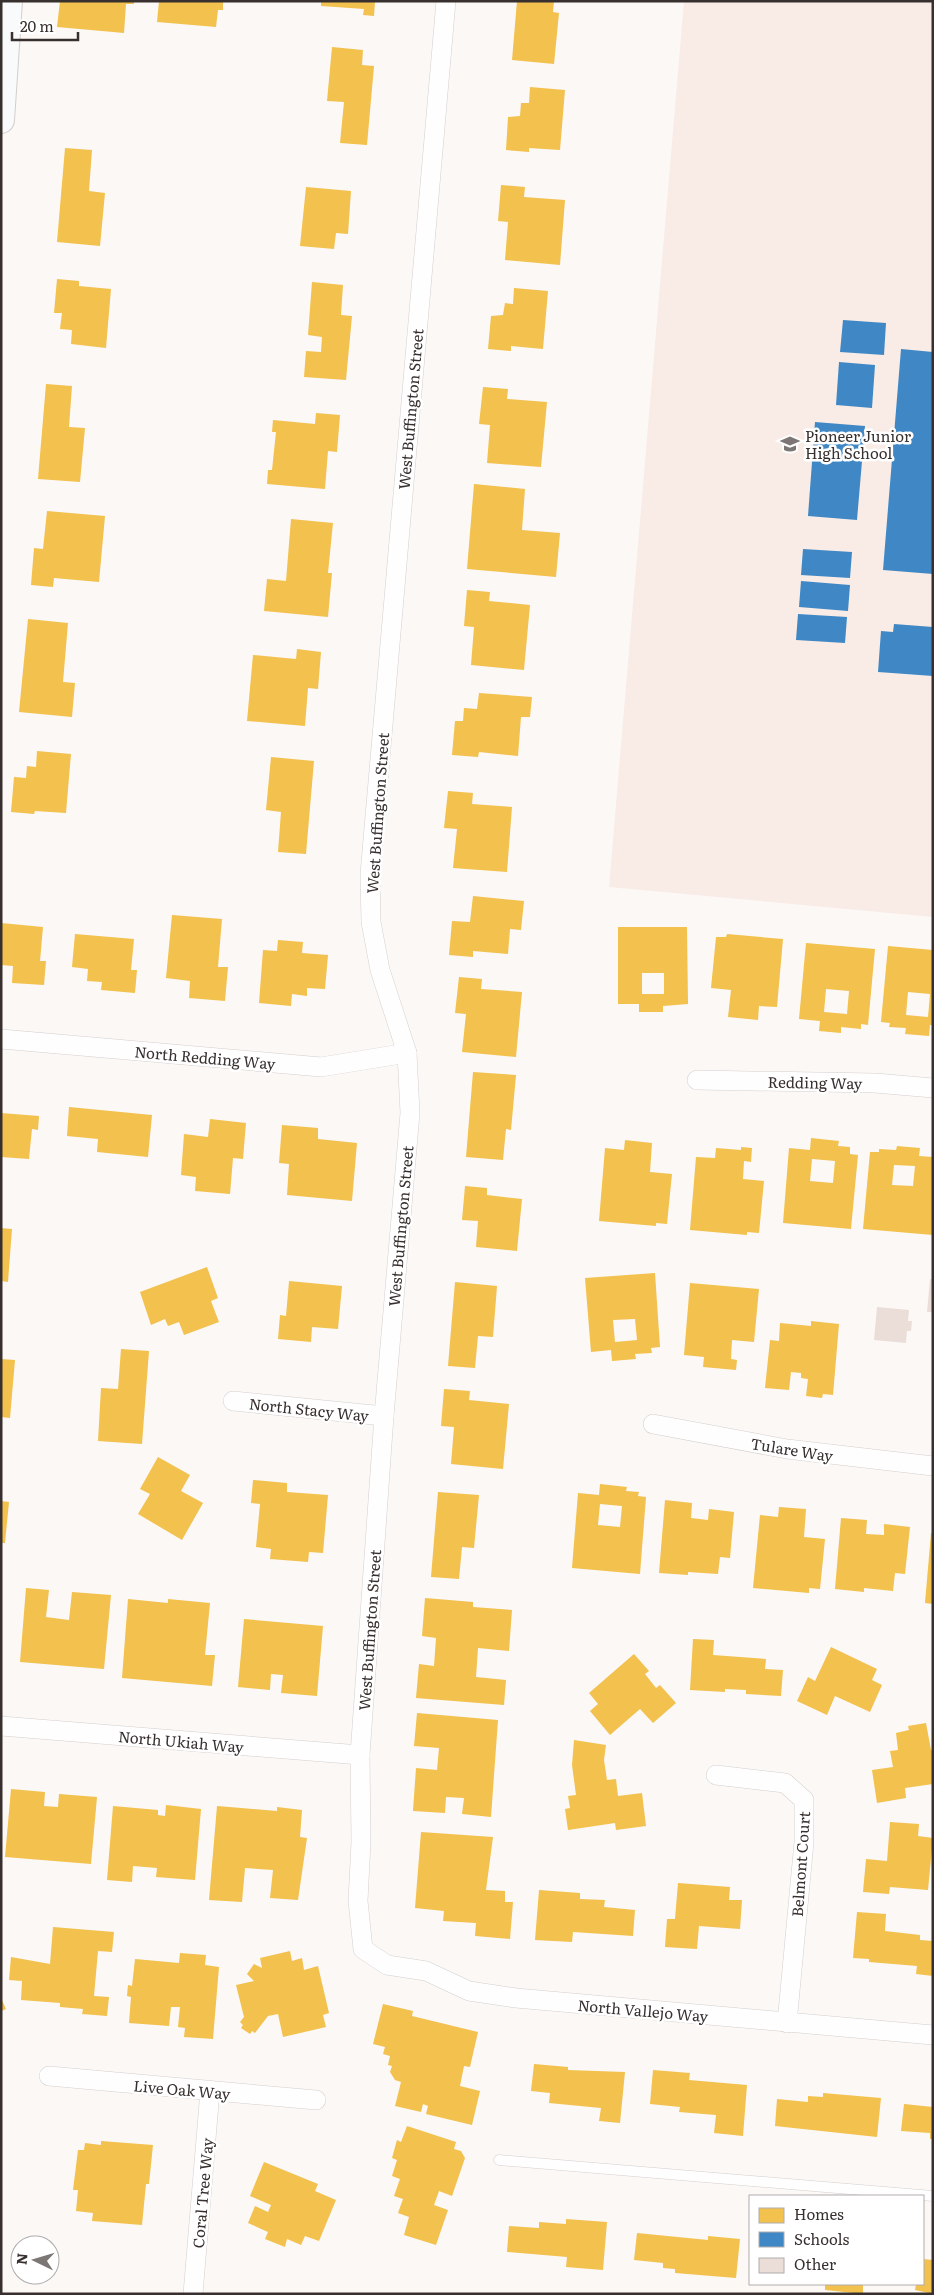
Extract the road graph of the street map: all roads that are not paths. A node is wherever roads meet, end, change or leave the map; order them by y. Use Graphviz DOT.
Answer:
graph roads {
  1 [pos="9,1"];
  2 [pos="446,1"];
  3 [pos="1,120"];
  4 [pos="1,1039"];
  5 [pos="407,1053"];
  6 [pos="697,1080"];
  7 [pos="933,1088"];
  8 [pos="233,1401"];
  9 [pos="384,1416"];
  10 [pos="653,1424"];
  11 [pos="933,1466"];
  12 [pos="1,1726"];
  13 [pos="360,1755"];
  14 [pos="716,1775"];
  15 [pos="363,1949"];
  16 [pos="787,2022"];
  17 [pos="933,2035"];
  18 [pos="49,2076"];
  19 [pos="210,2092"];
  20 [pos="316,2100"];
  21 [pos="499,2160"];
  22 [pos="921,2195"];
  23 [pos="194,2294"];
  1 -- 3 [label="main road"];
  2 -- 5 [label="street, West Buffington Street"];
  4 -- 5 [label="street, North Redding Way"];
  5 -- 9 [label="street, West Buffington Street"];
  6 -- 7 [label="street, Redding Way"];
  8 -- 9 [label="street, North Stacy Way"];
  9 -- 13 [label="street, West Buffington Street"];
  10 -- 11 [label="street, Tulare Way"];
  12 -- 13 [label="street, North Ukiah Way"];
  13 -- 15 [label="street, West Buffington Street"];
  14 -- 16 [label="street, Belmont Court"];
  15 -- 16 [label="street, North Vallejo Way"];
  16 -- 17 [label="street, North Vallejo Way"];
  18 -- 19 [label="street, Live Oak Way"];
  19 -- 20 [label="street, Live Oak Way"];
  19 -- 23 [label="street, Coral Tree Way"];
  21 -- 22 [label="lane"];
}
